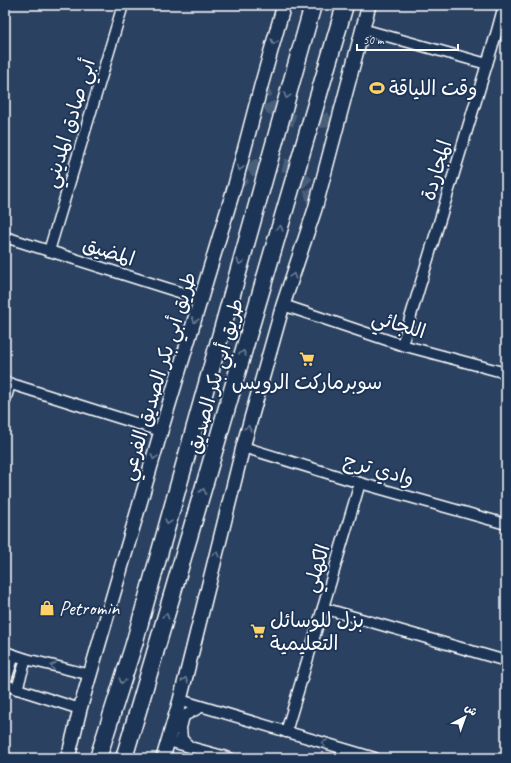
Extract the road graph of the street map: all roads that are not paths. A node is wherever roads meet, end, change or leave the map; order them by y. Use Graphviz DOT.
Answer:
graph roads {
  1 [pos="123,5"];
  2 [pos="313,5"];
  3 [pos="345,5"];
  4 [pos="369,5"];
  5 [pos="504,5"];
  6 [pos="281,6"];
  7 [pos="362,29"];
  8 [pos="501,33"];
  9 [pos="487,64"];
  10 [pos="5,237"];
  11 [pos="48,251"];
  12 [pos="202,300"];
  13 [pos="283,305"];
  14 [pos="402,345"];
  15 [pos="506,373"];
  16 [pos="8,383"];
  17 [pos="5,400"];
  18 [pos="161,431"];
  19 [pos="243,447"];
  20 [pos="360,483"];
  21 [pos="506,524"];
  22 [pos="323,608"];
  23 [pos="9,653"];
  24 [pos="26,659"];
  25 [pos="506,661"];
  26 [pos="91,675"];
  27 [pos="5,684"];
  28 [pos="17,689"];
  29 [pos="180,700"];
  30 [pos="201,707"];
  31 [pos="80,709"];
  32 [pos="286,732"];
  33 [pos="168,740"];
  34 [pos="189,746"];
  35 [pos="68,758"];
  36 [pos="98,758"];
  37 [pos="124,758"];
  38 [pos="163,758"];
  39 [pos="230,758"];
  40 [pos="375,758"];
  1 -- 11 [label="street, أبي صادق المديني"];
  2 -- 36 [label="main road, طريق أبي بكر الصديق, one-way, bridge"];
  37 -- 3 [label="main road, طريق أبي بكر الصديق, one-way, bridge"];
  4 -- 7 [label="street"];
  5 -- 8 [label="street, المجاردة"];
  6 -- 12 [label="street, طريق أبي بكر الصديق الفرعي, one-way"];
  7 -- 9 [label="street"];
  13 -- 7 [label="street, one-way"];
  8 -- 9 [label="street, المجاردة"];
  9 -- 14 [label="street, المجاردة"];
  10 -- 11 [label="street, المضيق"];
  11 -- 12 [label="street, المضيق"];
  12 -- 18 [label="street, طريق أبي بكر الصديق الفرعي, one-way"];
  13 -- 14 [label="street, اللجائي"];
  19 -- 13 [label="street, one-way"];
  14 -- 15 [label="street, اللجائي"];
  16 -- 17 [label="street"];
  16 -- 18 [label="street"];
  18 -- 26 [label="street, طريق أبي بكر الصديق الفرعي, one-way"];
  19 -- 20 [label="street, وادي ترج"];
  29 -- 19 [label="street, one-way"];
  20 -- 21 [label="street, وادي ترج"];
  20 -- 22 [label="street, الكهلي"];
  22 -- 25 [label="street"];
  22 -- 32 [label="street, الكهلي"];
  23 -- 24 [label="street"];
  23 -- 27 [label="street"];
  26 -- 24 [label="street, one-way"];
  24 -- 28 [label="street"];
  26 -- 31 [label="street, طريق أبي بكر الصديق الفرعي"];
  27 -- 28 [label="street"];
  28 -- 31 [label="street"];
  29 -- 30 [label="street"];
  29 -- 33 [label="street"];
  30 -- 32 [label="street"];
  30 -- 34 [label="street"];
  31 -- 35 [label="street, طريق أبي بكر الصديق الفرعي"];
  40 -- 32 [label="street, one-way"];
  33 -- 34 [label="street"];
  33 -- 38 [label="street"];
  34 -- 39 [label="street"];
}
